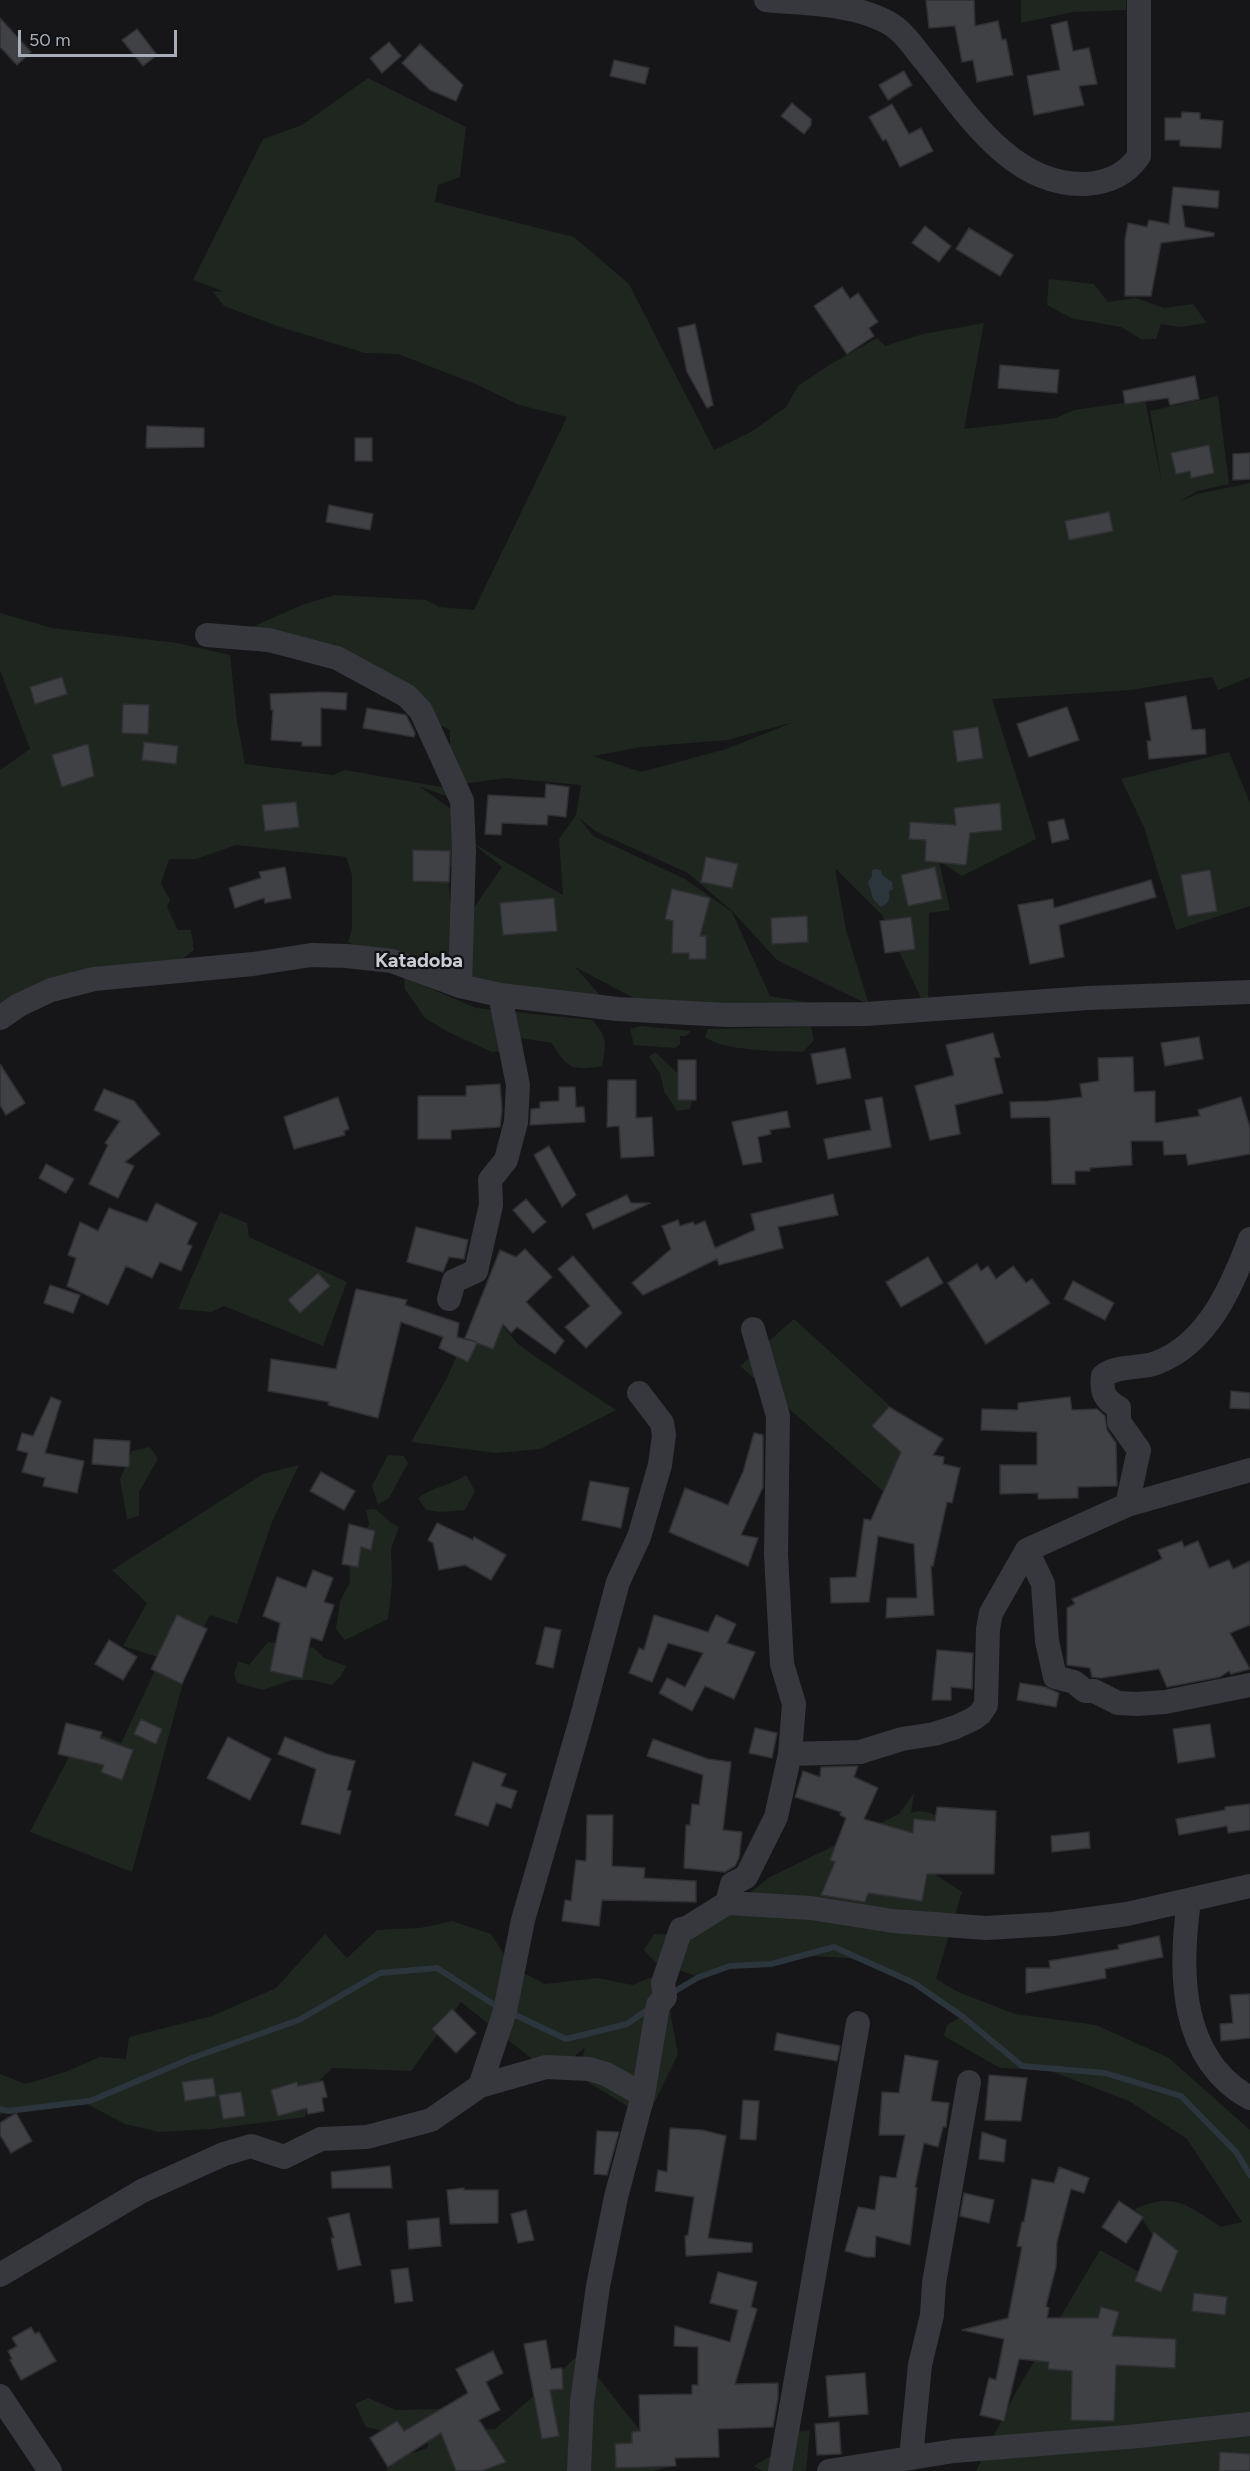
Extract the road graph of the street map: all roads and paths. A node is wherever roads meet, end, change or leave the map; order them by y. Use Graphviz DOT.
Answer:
graph roads {
  1 [pos="766,0"];
  2 [pos="1139,0"];
  3 [pos="207,635"];
  4 [pos="460,986"];
  5 [pos="1250,992"];
  6 [pos="500,995"];
  7 [pos="0,1018"];
  8 [pos="1250,1239"];
  9 [pos="449,1299"];
  10 [pos="753,1329"];
  11 [pos="639,1393"];
  12 [pos="1250,1470"];
  13 [pos="1126,1505"];
  14 [pos="1028,1550"];
  15 [pos="1250,1685"];
  16 [pos="790,1754"];
  17 [pos="1250,1886"];
  18 [pos="1189,1901"];
  19 [pos="727,1903"];
  20 [pos="858,2023"];
  21 [pos="969,2082"];
  22 [pos="480,2086"];
  23 [pos="643,2095"];
  24 [pos="1250,2098"];
  25 [pos="0,2275"];
  26 [pos="0,2396"];
  27 [pos="1250,2424"];
  28 [pos="911,2457"];
  29 [pos="50,2471"];
  30 [pos="579,2471"];
  31 [pos="780,2471"];
  32 [pos="829,2471"];
  1 -- 2 [label="street"];
  3 -- 4 [label="street"];
  4 -- 6 [label="street"];
  4 -- 7 [label="street"];
  5 -- 6 [label="street"];
  6 -- 9 [label="street"];
  8 -- 13 [label="street"];
  10 -- 16 [label="street"];
  11 -- 22 [label="street"];
  12 -- 13 [label="street"];
  13 -- 14 [label="street"];
  14 -- 15 [label="street"];
  14 -- 16 [label="street"];
  16 -- 19 [label="street"];
  17 -- 18 [label="street"];
  18 -- 19 [label="street"];
  18 -- 24 [label="street"];
  19 -- 23 [label="street"];
  20 -- 31 [label="street"];
  21 -- 28 [label="street"];
  22 -- 23 [label="street"];
  22 -- 25 [label="street"];
  23 -- 30 [label="street"];
  26 -- 29 [label="street"];
  27 -- 28 [label="street"];
  28 -- 32 [label="street"];
}
